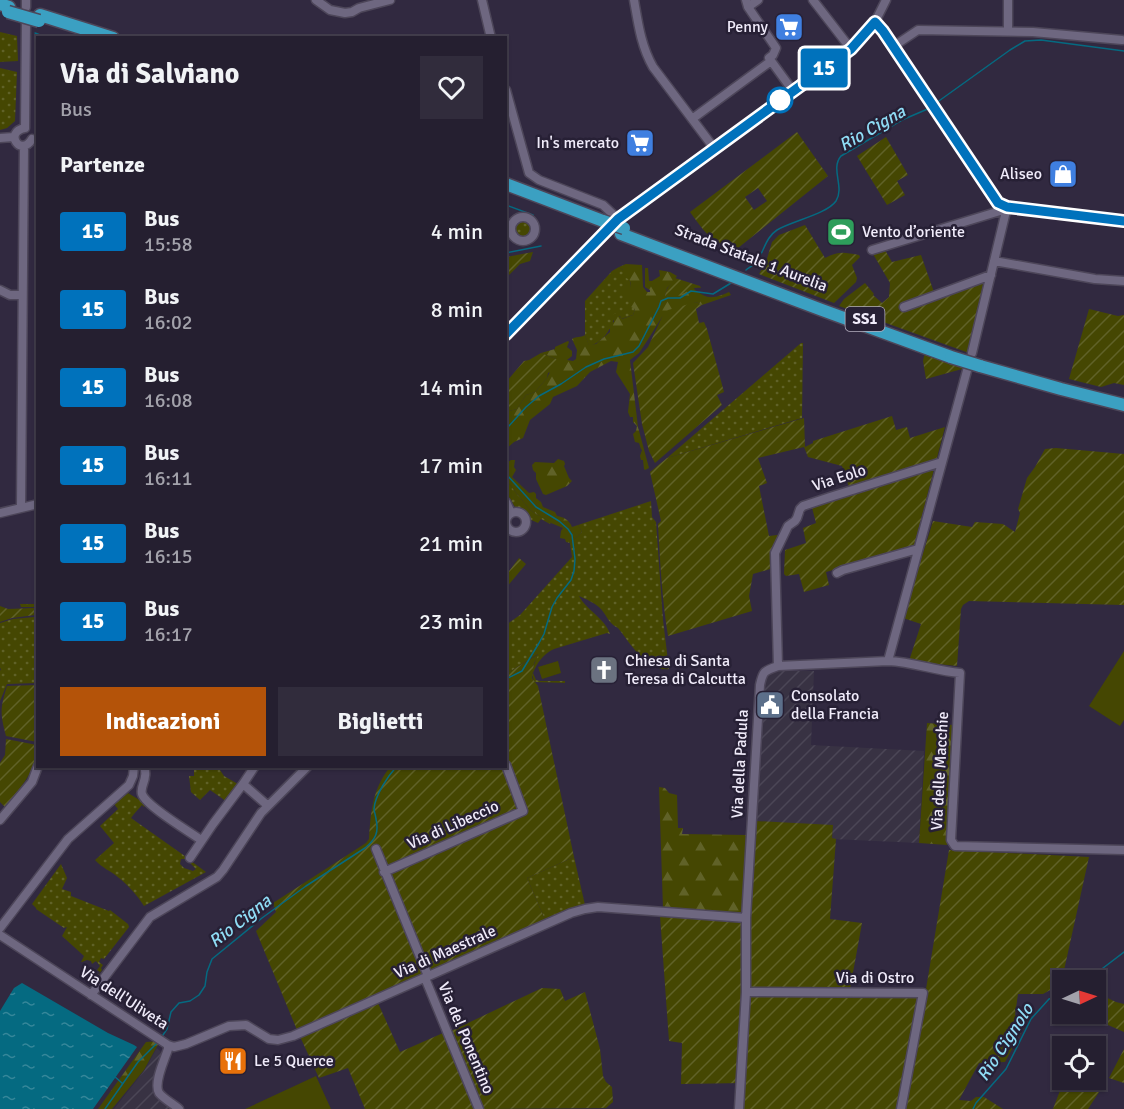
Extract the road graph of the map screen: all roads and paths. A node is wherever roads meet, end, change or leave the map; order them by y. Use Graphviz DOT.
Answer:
graph roads {
  1 [pos="316,0"];
  2 [pos="323,0"];
  3 [pos="390,0"];
  4 [pos="482,0"];
  5 [pos="634,0"];
  6 [pos="758,0"];
  7 [pos="813,0"];
  8 [pos="886,0"];
  9 [pos="1008,0"];
  10 [pos="747,4"];
  11 [pos="359,8"];
  12 [pos="4,9"];
  13 [pos="40,18"];
  14 [pos="26,22"];
  15 [pos="875,22"];
  16 [pos="1008,31"];
  17 [pos="89,36"];
  18 [pos="106,36"];
  19 [pos="491,36"];
  20 [pos="1122,40"];
  21 [pos="894,46"];
  22 [pos="851,49"];
  23 [pos="771,62"];
  24 [pos="793,91"];
  25 [pos="507,94"];
  26 [pos="692,119"];
  27 [pos="24,128"];
  28 [pos="14,137"];
  29 [pos="0,138"];
  30 [pos="35,140"];
  31 [pos="24,146"];
  32 [pos="714,148"];
  33 [pos="507,184"];
  34 [pos="507,191"];
  35 [pos="1007,207"];
  36 [pos="510,219"];
  37 [pos="1124,221"];
  38 [pos="613,226"];
  39 [pos="508,230"];
  40 [pos="872,250"];
  41 [pos="994,261"];
  42 [pos="991,275"];
  43 [pos="1124,281"];
  44 [pos="0,290"];
  45 [pos="22,295"];
  46 [pos="904,307"];
  47 [pos="507,333"];
  48 [pos="975,361"];
  49 [pos="1124,398"];
  50 [pos="1124,405"];
  51 [pos="942,462"];
  52 [pos="36,504"];
  53 [pos="507,504"];
  54 [pos="21,507"];
  55 [pos="0,513"];
  56 [pos="511,513"];
  57 [pos="507,516"];
  58 [pos="507,532"];
  59 [pos="918,549"];
  60 [pos="837,573"];
  61 [pos="888,661"];
  62 [pos="778,666"];
  63 [pos="37,768"];
  64 [pos="134,768"];
  65 [pos="144,768"];
  66 [pos="254,768"];
  67 [pos="306,768"];
  68 [pos="507,768"];
  69 [pos="243,784"];
  70 [pos="267,805"];
  71 [pos="0,820"];
  72 [pos="201,840"];
  73 [pos="376,849"];
  74 [pos="1124,850"];
  75 [pos="190,858"];
  76 [pos="384,872"];
  77 [pos="746,918"];
  78 [pos="0,927"];
  79 [pos="0,935"];
  80 [pos="426,977"];
  81 [pos="746,992"];
  82 [pos="92,995"];
  83 [pos="163,1041"];
  84 [pos="179,1109"];
  85 [pos="479,1109"];
  86 [pos="738,1109"];
  87 [pos="900,1109"];
  1 -- 11 [label="street"];
  2 -- 11 [label="street"];
  3 -- 11 [label="street"];
  4 -- 19 [label="street"];
  5 -- 26 [label="street"];
  6 -- 10 [label="street"];
  7 -- 22 [label="street"];
  8 -- 15 [label="street"];
  9 -- 16 [label="street"];
  10 -- 23 [label="street"];
  12 -- 13 [label="highway"];
  13 -- 17 [label="highway"];
  13 -- 18 [label="highway"];
  14 -- 27 [label="street"];
  15 -- 21 [label="street"];
  15 -- 22 [label="street"];
  16 -- 20 [label="street"];
  16 -- 21 [label="street"];
  21 -- 35 [label="street"];
  22 -- 24 [label="street"];
  23 -- 24 [label="street"];
  23 -- 26 [label="street"];
  24 -- 32 [label="street"];
  25 -- 38 [label="street"];
  26 -- 32 [label="street"];
  27 -- 28 [label="street"];
  27 -- 30 [label="street"];
  28 -- 29 [label="street"];
  28 -- 31 [label="street"];
  30 -- 31 [label="street"];
  31 -- 45 [label="street"];
  32 -- 38 [label="street"];
  33 -- 38 [label="highway, Strada Statale 1 Aurelia / SS1"];
  34 -- 38 [label="highway, Strada Statale 1 Aurelia / SS1"];
  35 -- 37 [label="street"];
  35 -- 40 [label="street"];
  35 -- 41 [label="street"];
  36 -- 39 [label="street"];
  36 -- 39 [label="street"];
  38 -- 47 [label="street"];
  38 -- 48 [label="highway, Strada Statale 1 Aurelia / SS1, bridge"];
  41 -- 42 [label="street"];
  41 -- 43 [label="street"];
  42 -- 46 [label="street"];
  42 -- 48 [label="street"];
  44 -- 45 [label="street"];
  45 -- 54 [label="street"];
  48 -- 49 [label="highway, Strada Statale 1 Aurelia / SS1"];
  48 -- 50 [label="highway, Strada Statale 1 Aurelia / SS1"];
  48 -- 51 [label="street"];
  51 -- 59 [label="street"];
  51 -- 62 [label="street, Via Eolo"];
  52 -- 54 [label="street"];
  53 -- 56 [label="street"];
  54 -- 55 [label="street"];
  56 -- 57 [label="street"];
  56 -- 58 [label="street"];
  59 -- 60 [label="street"];
  59 -- 61 [label="street"];
  61 -- 62 [label="street"];
  61 -- 74 [label="street, Via delle Macchie"];
  62 -- 77 [label="street, Via della Padula"];
  63 -- 71 [label="street"];
  64 -- 78 [label="street"];
  65 -- 72 [label="street"];
  66 -- 69 [label="street"];
  67 -- 70 [label="street"];
  68 -- 76 [label="street, Via di Libeccio"];
  69 -- 70 [label="street"];
  69 -- 72 [label="street"];
  70 -- 82 [label="street"];
  72 -- 75 [label="street"];
  73 -- 76 [label="street"];
  76 -- 80 [label="street"];
  77 -- 80 [label="street, Via di Maestrale"];
  77 -- 81 [label="street, Via della Padula"];
  79 -- 82 [label="street, Via dell'Uliveta"];
  80 -- 83 [label="street, Via di Maestrale"];
  80 -- 85 [label="street, Via del Ponentino"];
  81 -- 86 [label="street, Via della Padula"];
  81 -- 87 [label="street, Via di Ostro"];
  82 -- 83 [label="street, Via dell'Uliveta"];
  83 -- 84 [label="street, Via dell'Uliveta"];
}
